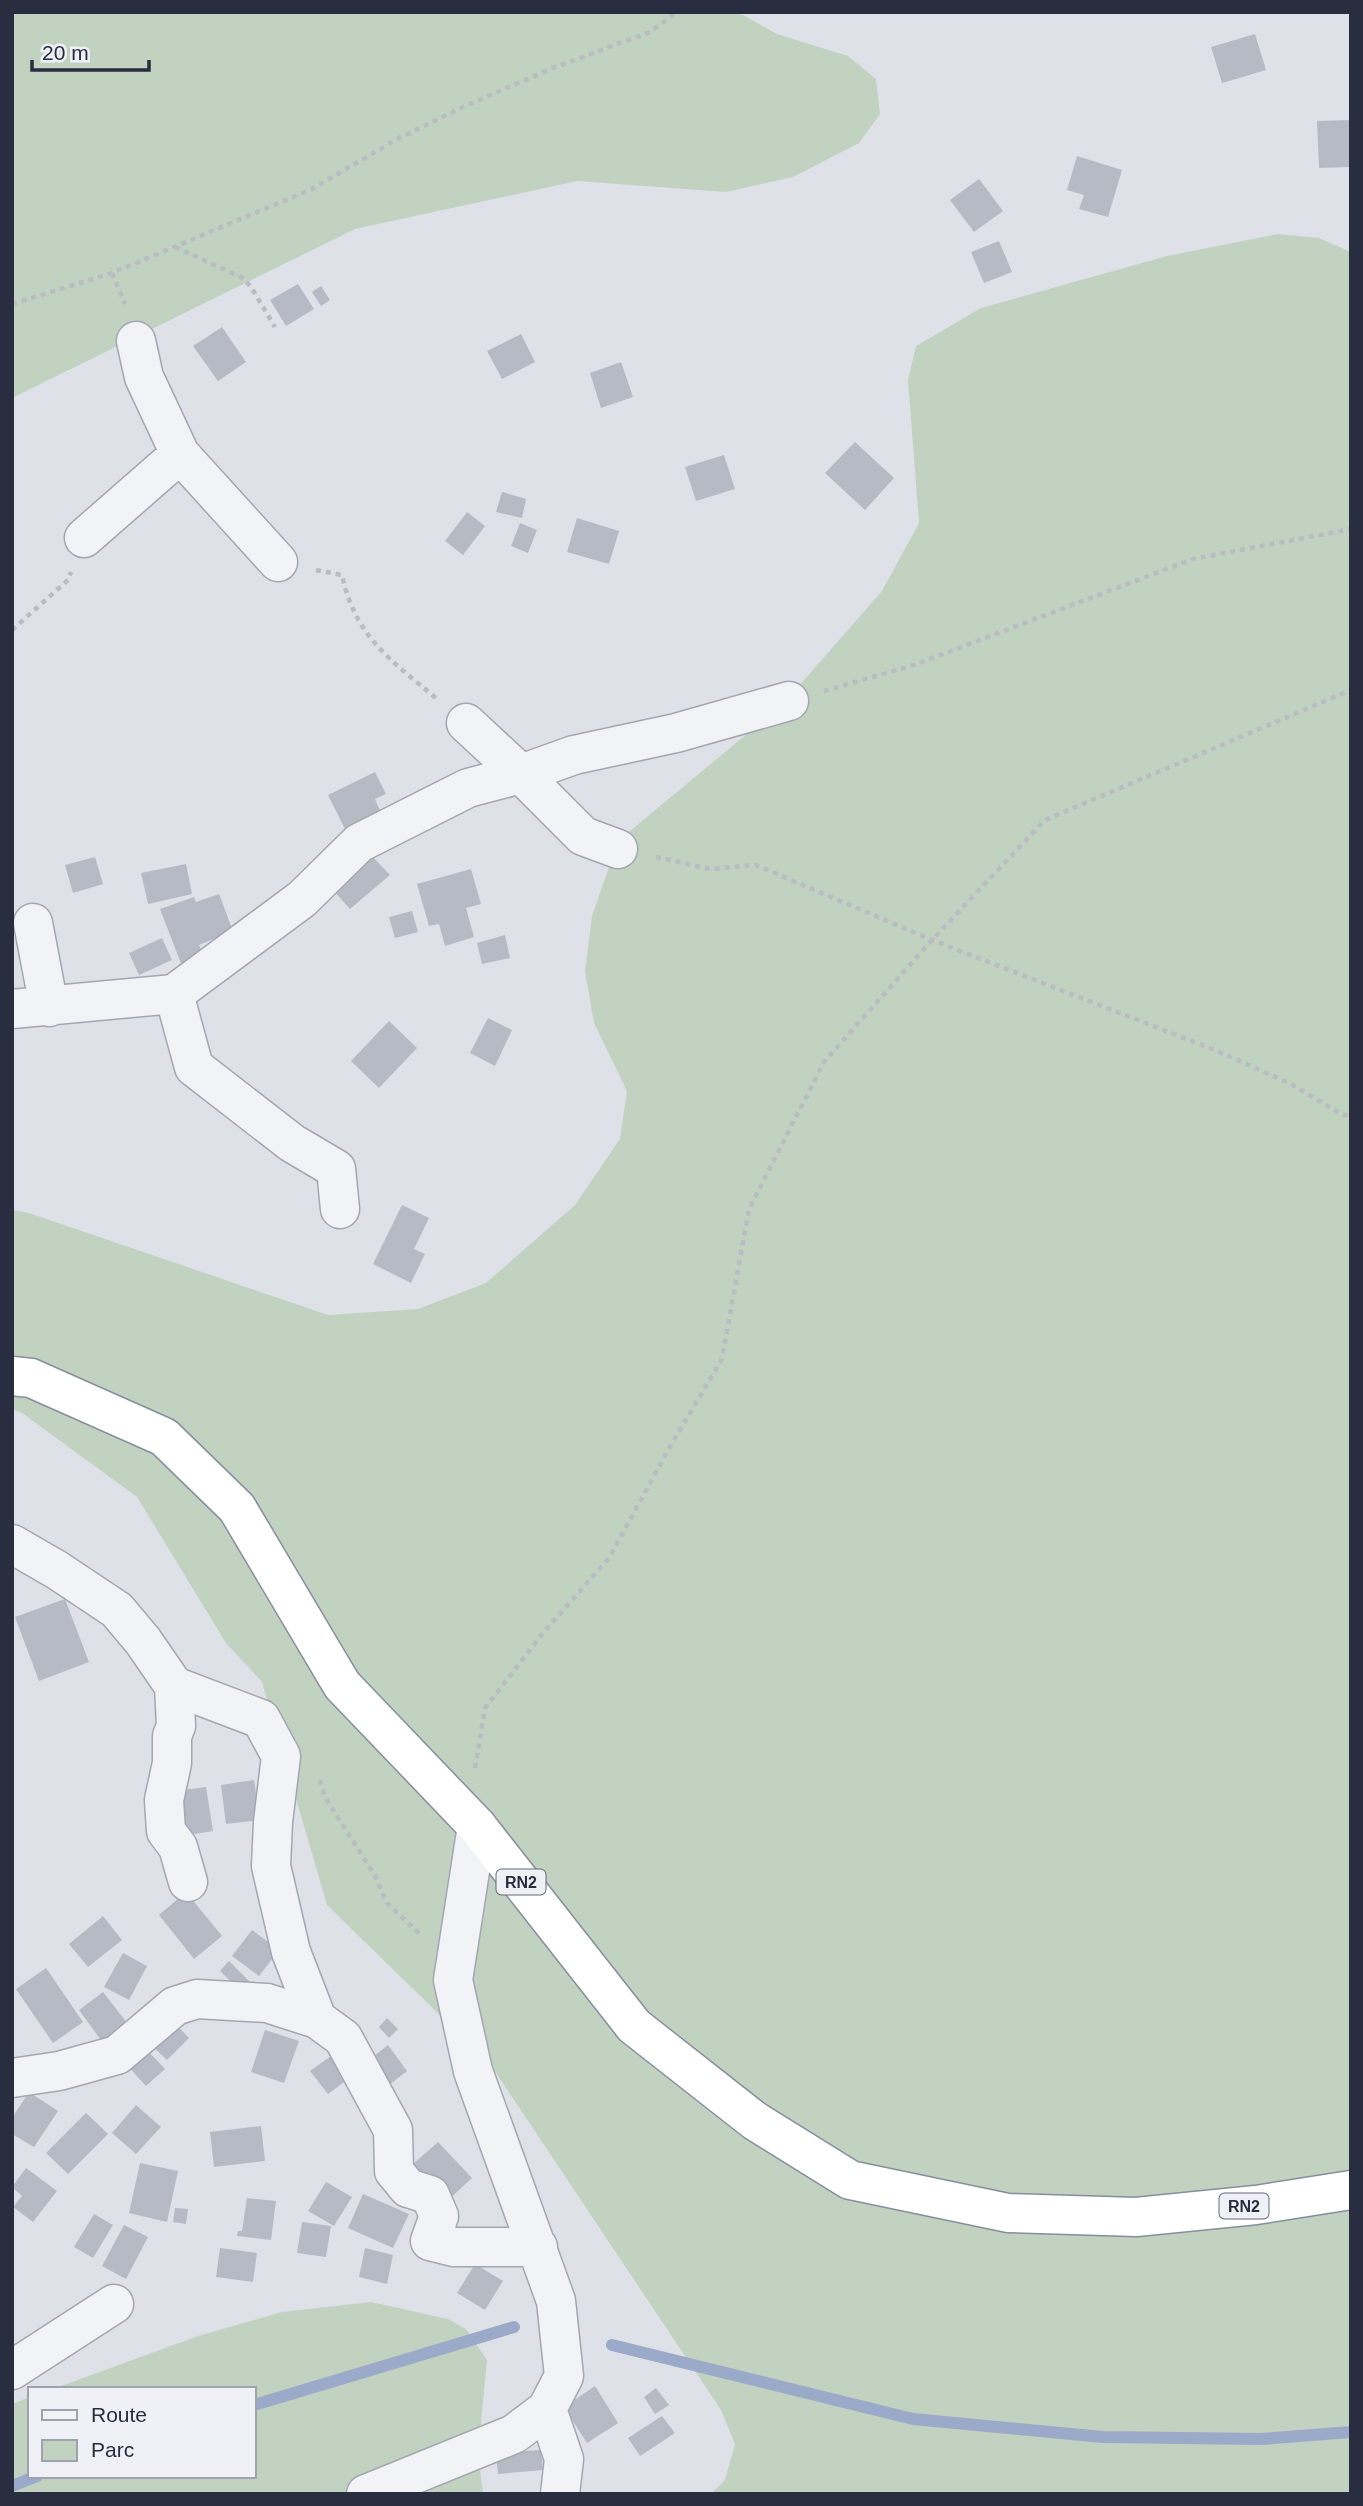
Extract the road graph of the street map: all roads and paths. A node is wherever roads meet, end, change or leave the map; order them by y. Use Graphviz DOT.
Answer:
graph roads {
  1 [pos="677,12"];
  2 [pos="175,247"];
  3 [pos="12,304"];
  4 [pos="275,327"];
  5 [pos="136,341"];
  6 [pos="180,454"];
  7 [pos="1351,529"];
  8 [pos="84,538"];
  9 [pos="278,562"];
  10 [pos="12,630"];
  11 [pos="1351,690"];
  12 [pos="789,701"];
  13 [pos="467,723"];
  14 [pos="521,774"];
  15 [pos="618,849"];
  16 [pos="33,923"];
  17 [pos="933,940"];
  18 [pos="174,994"];
  19 [pos="30,1008"];
  20 [pos="1351,1115"];
  21 [pos="340,1209"];
  22 [pos="12,1376"];
  23 [pos="12,1544"];
  24 [pos="174,1686"];
  25 [pos="318,1773"];
  26 [pos="477,1826"];
  27 [pos="188,1882"];
  28 [pos="455,1966"];
  29 [pos="317,2019"];
  30 [pos="12,2078"];
  31 [pos="1351,2190"];
  32 [pos="538,2247"];
  33 [pos="114,2304"];
  34 [pos="12,2371"];
  35 [pos="547,2409"];
  36 [pos="366,2494"];
  37 [pos="560,2494"];
  1 -- 2 [label="path"];
  2 -- 3 [label="path"];
  2 -- 4 [label="path"];
  5 -- 6 [label="street"];
  6 -- 8 [label="street"];
  6 -- 9 [label="street"];
  7 -- 12 [label="path"];
  8 -- 10 [label="path"];
  9 -- 13 [label="path"];
  11 -- 17 [label="path"];
  12 -- 14 [label="street"];
  13 -- 14 [label="street"];
  14 -- 15 [label="street"];
  14 -- 18 [label="street"];
  15 -- 17 [label="path"];
  16 -- 19 [label="street"];
  17 -- 20 [label="path"];
  17 -- 26 [label="path"];
  18 -- 19 [label="street"];
  18 -- 21 [label="street"];
  22 -- 26 [label="highway, RN2"];
  23 -- 24 [label="street"];
  24 -- 27 [label="street"];
  24 -- 29 [label="street"];
  25 -- 28 [label="path"];
  26 -- 28 [label="street"];
  26 -- 31 [label="highway, RN2"];
  28 -- 32 [label="street"];
  29 -- 30 [label="street"];
  29 -- 32 [label="street"];
  32 -- 35 [label="street"];
  33 -- 34 [label="street"];
  35 -- 36 [label="street"];
  35 -- 37 [label="street"];
}
